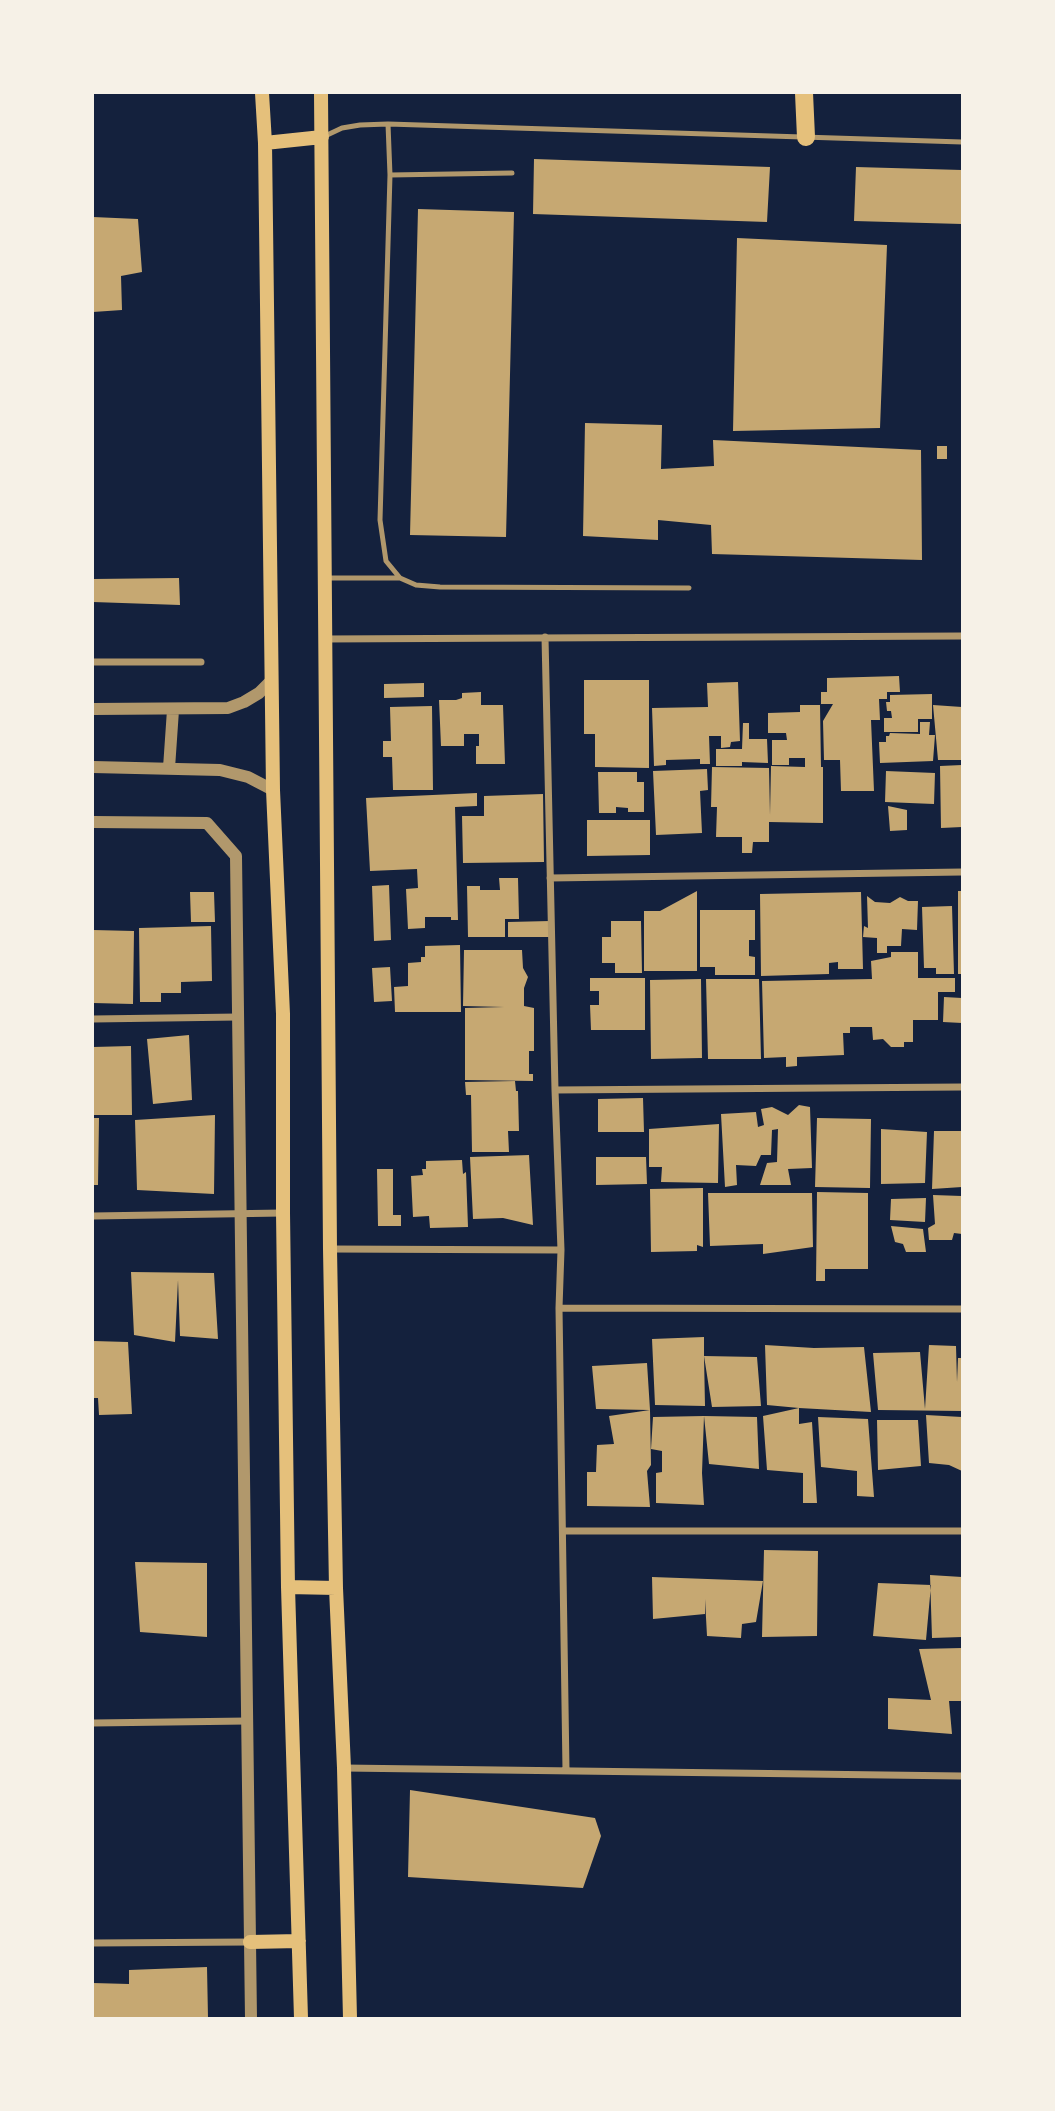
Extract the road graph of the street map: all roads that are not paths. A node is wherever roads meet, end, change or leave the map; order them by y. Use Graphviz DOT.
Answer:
graph roads {
  1 [pos="262,93"];
  2 [pos="321,93"];
  3 [pos="804,93"];
  4 [pos="388,124"];
  5 [pos="322,137"];
  6 [pos="806,137"];
  7 [pos="265,142"];
  8 [pos="962,142"];
  9 [pos="512,173"];
  10 [pos="390,175"];
  11 [pos="324,578"];
  12 [pos="400,578"];
  13 [pos="690,588"];
  14 [pos="962,636"];
  15 [pos="545,637"];
  16 [pos="324,639"];
  17 [pos="93,662"];
  18 [pos="201,662"];
  19 [pos="271,681"];
  20 [pos="93,709"];
  21 [pos="173,710"];
  22 [pos="93,767"];
  23 [pos="169,768"];
  24 [pos="273,790"];
  25 [pos="93,822"];
  26 [pos="962,872"];
  27 [pos="551,878"];
  28 [pos="238,1017"];
  29 [pos="93,1020"];
  30 [pos="962,1087"];
  31 [pos="555,1090"];
  32 [pos="282,1213"];
  33 [pos="240,1214"];
  34 [pos="93,1216"];
  35 [pos="330,1249"];
  36 [pos="561,1250"];
  37 [pos="559,1308"];
  38 [pos="962,1309"];
  39 [pos="564,1531"];
  40 [pos="962,1531"];
  41 [pos="288,1587"];
  42 [pos="336,1588"];
  43 [pos="247,1721"];
  44 [pos="93,1723"];
  45 [pos="344,1768"];
  46 [pos="566,1769"];
  47 [pos="962,1776"];
  48 [pos="299,1941"];
  49 [pos="250,1942"];
  50 [pos="93,1943"];
  51 [pos="251,2018"];
  52 [pos="301,2018"];
  53 [pos="350,2018"];
  1 -- 7 [label="main road"];
  2 -- 5 [label="main road"];
  3 -- 6 [label="main road"];
  4 -- 5 [label="lane"];
  4 -- 6 [label="lane"];
  4 -- 10 [label="lane"];
  5 -- 7 [label="main road"];
  5 -- 11 [label="main road"];
  6 -- 8 [label="lane"];
  7 -- 19 [label="main road"];
  9 -- 10 [label="lane"];
  10 -- 12 [label="lane"];
  11 -- 12 [label="lane"];
  11 -- 16 [label="main road"];
  12 -- 13 [label="lane"];
  14 -- 15 [label="street"];
  15 -- 16 [label="street"];
  15 -- 27 [label="street"];
  16 -- 35 [label="main road"];
  17 -- 18 [label="street"];
  19 -- 21 [label="street"];
  19 -- 24 [label="main road"];
  20 -- 21 [label="street"];
  21 -- 23 [label="street"];
  22 -- 23 [label="street"];
  23 -- 24 [label="street"];
  24 -- 32 [label="main road"];
  25 -- 28 [label="street"];
  26 -- 27 [label="street"];
  27 -- 31 [label="street"];
  28 -- 29 [label="street"];
  28 -- 33 [label="street"];
  30 -- 31 [label="street"];
  31 -- 36 [label="street"];
  32 -- 33 [label="street"];
  32 -- 41 [label="main road"];
  33 -- 34 [label="street"];
  33 -- 43 [label="street"];
  35 -- 36 [label="street"];
  35 -- 42 [label="main road"];
  36 -- 37 [label="street"];
  37 -- 38 [label="street"];
  37 -- 39 [label="street"];
  39 -- 40 [label="street"];
  39 -- 46 [label="street"];
  41 -- 42 [label="main road"];
  41 -- 48 [label="main road"];
  42 -- 45 [label="main road"];
  43 -- 44 [label="street"];
  43 -- 49 [label="street"];
  45 -- 46 [label="street"];
  45 -- 53 [label="main road"];
  46 -- 47 [label="street"];
  48 -- 49 [label="main road"];
  48 -- 52 [label="main road"];
  49 -- 50 [label="street"];
  49 -- 51 [label="street"];
}
